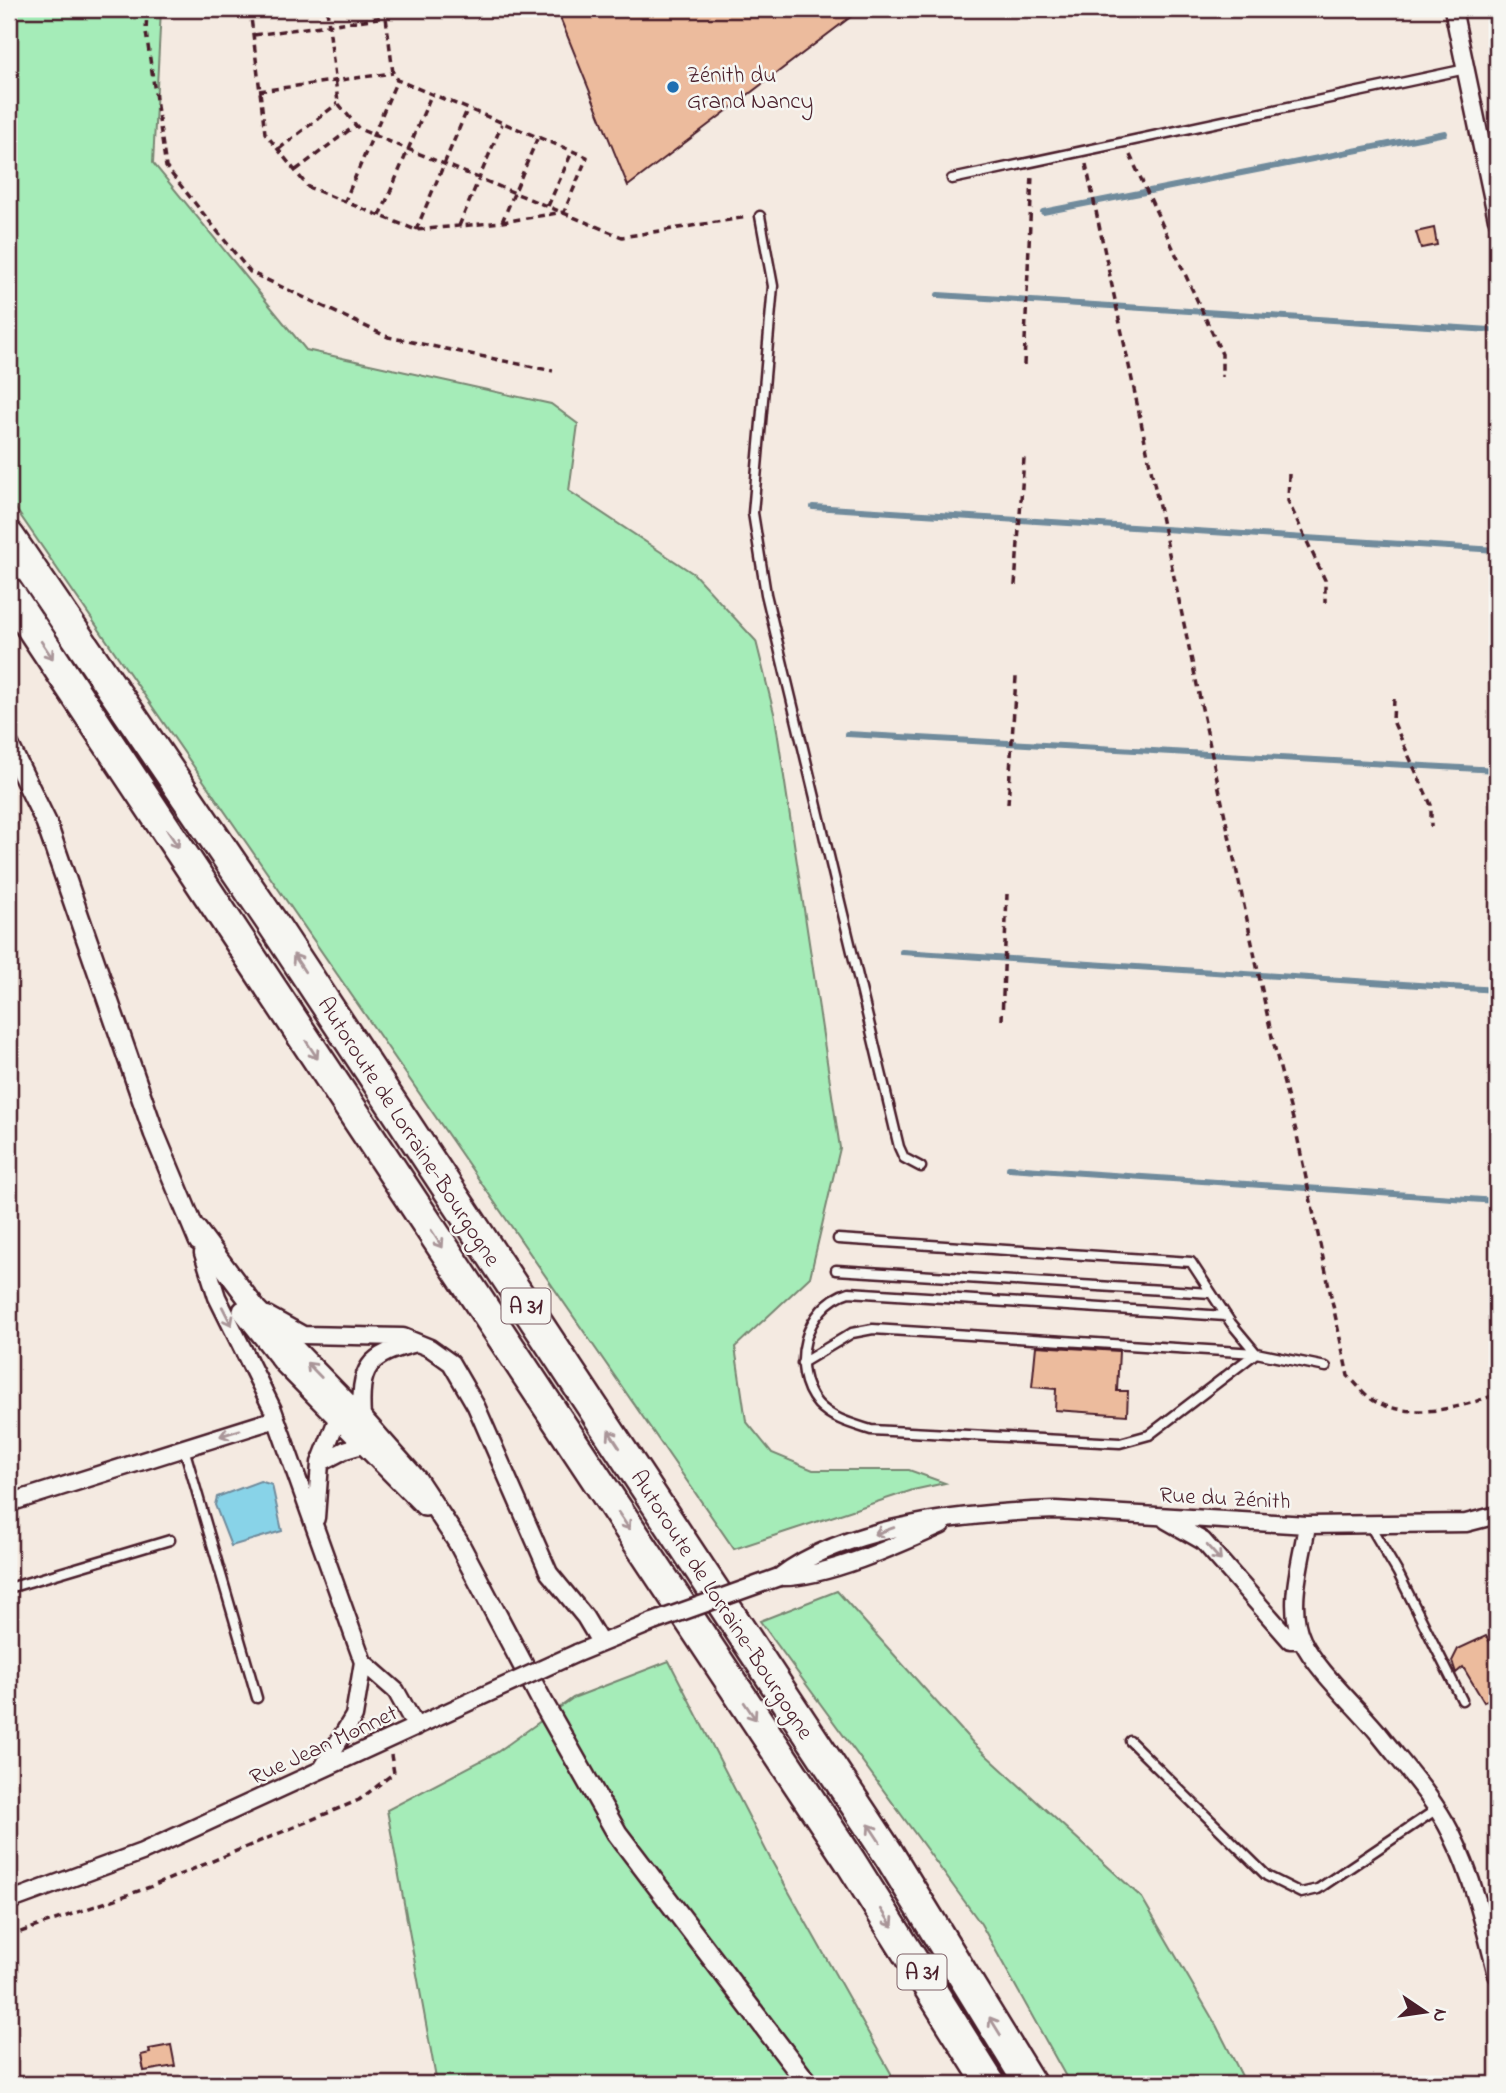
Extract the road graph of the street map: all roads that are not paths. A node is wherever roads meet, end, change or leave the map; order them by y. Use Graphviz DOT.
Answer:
graph roads {
  1 [pos="1453,9"];
  2 [pos="1466,69"];
  3 [pos="952,179"];
  4 [pos="760,216"];
  5 [pos="1497,219"];
  6 [pos="9,537"];
  7 [pos="9,593"];
  8 [pos="9,746"];
  9 [pos="921,1167"];
  10 [pos="196,1229"];
  11 [pos="838,1238"];
  12 [pos="202,1253"];
  13 [pos="836,1270"];
  14 [pos="1211,1293"];
  15 [pos="256,1309"];
  16 [pos="1226,1316"];
  17 [pos="418,1343"];
  18 [pos="1256,1353"];
  19 [pos="802,1363"];
  20 [pos="1326,1367"];
  21 [pos="341,1410"];
  22 [pos="362,1418"];
  23 [pos="276,1419"];
  24 [pos="365,1444"];
  25 [pos="184,1448"];
  26 [pos="320,1464"];
  27 [pos="9,1503"];
  28 [pos="1497,1514"];
  29 [pos="1158,1516"];
  30 [pos="1369,1524"];
  31 [pos="447,1525"];
  32 [pos="1307,1525"];
  33 [pos="317,1538"];
  34 [pos="170,1540"];
  35 [pos="9,1588"];
  36 [pos="653,1622"];
  37 [pos="1302,1640"];
  38 [pos="600,1643"];
  39 [pos="363,1662"];
  40 [pos="257,1698"];
  41 [pos="1462,1700"];
  42 [pos="416,1727"];
  43 [pos="1130,1741"];
  44 [pos="321,1770"];
  45 [pos="1437,1808"];
  46 [pos="9,1901"];
  47 [pos="1497,1975"];
  48 [pos="808,2084"];
  49 [pos="990,2084"];
  50 [pos="1030,2084"];
  1 -- 2 [label="street"];
  2 -- 3 [label="lane"];
  2 -- 5 [label="street"];
  4 -- 9 [label="lane"];
  50 -- 6 [label="highway, Autoroute de Lorraine-Bourgogne / A 31, one-way"];
  7 -- 49 [label="highway, Autoroute de Lorraine-Bourgogne / A 31, one-way"];
  8 -- 10 [label="street"];
  10 -- 12 [label="street"];
  10 -- 15 [label="street"];
  11 -- 14 [label="lane"];
  12 -- 21 [label="street"];
  12 -- 23 [label="street, one-way"];
  13 -- 14 [label="lane"];
  14 -- 16 [label="lane"];
  15 -- 17 [label="street"];
  21 -- 15 [label="street, one-way"];
  16 -- 18 [label="lane"];
  16 -- 19 [label="lane"];
  17 -- 22 [label="street"];
  17 -- 38 [label="street"];
  18 -- 19 [label="lane"];
  18 -- 19 [label="lane"];
  18 -- 20 [label="lane"];
  21 -- 22 [label="street"];
  21 -- 24 [label="street"];
  21 -- 26 [label="street"];
  22 -- 31 [label="street"];
  23 -- 25 [label="street, one-way"];
  23 -- 33 [label="street"];
  24 -- 26 [label="street"];
  24 -- 31 [label="street"];
  25 -- 27 [label="street"];
  25 -- 40 [label="lane"];
  26 -- 33 [label="street"];
  28 -- 30 [label="street, Rue du Zénith"];
  29 -- 32 [label="street, Rue du Zénith"];
  29 -- 36 [label="street, Rue du Zénith, bridge"];
  29 -- 37 [label="street, one-way"];
  30 -- 32 [label="street, Rue du Zénith"];
  30 -- 41 [label="lane"];
  31 -- 48 [label="street"];
  32 -- 37 [label="street"];
  33 -- 39 [label="street"];
  34 -- 35 [label="lane"];
  36 -- 38 [label="street, Rue Jean Monnet"];
  37 -- 45 [label="street"];
  38 -- 42 [label="street, Rue Jean Monnet, bridge"];
  39 -- 42 [label="street"];
  39 -- 44 [label="street"];
  42 -- 44 [label="street, Rue Jean Monnet"];
  43 -- 45 [label="lane"];
  44 -- 46 [label="street, Rue Jean Monnet"];
  45 -- 47 [label="street"];
}
